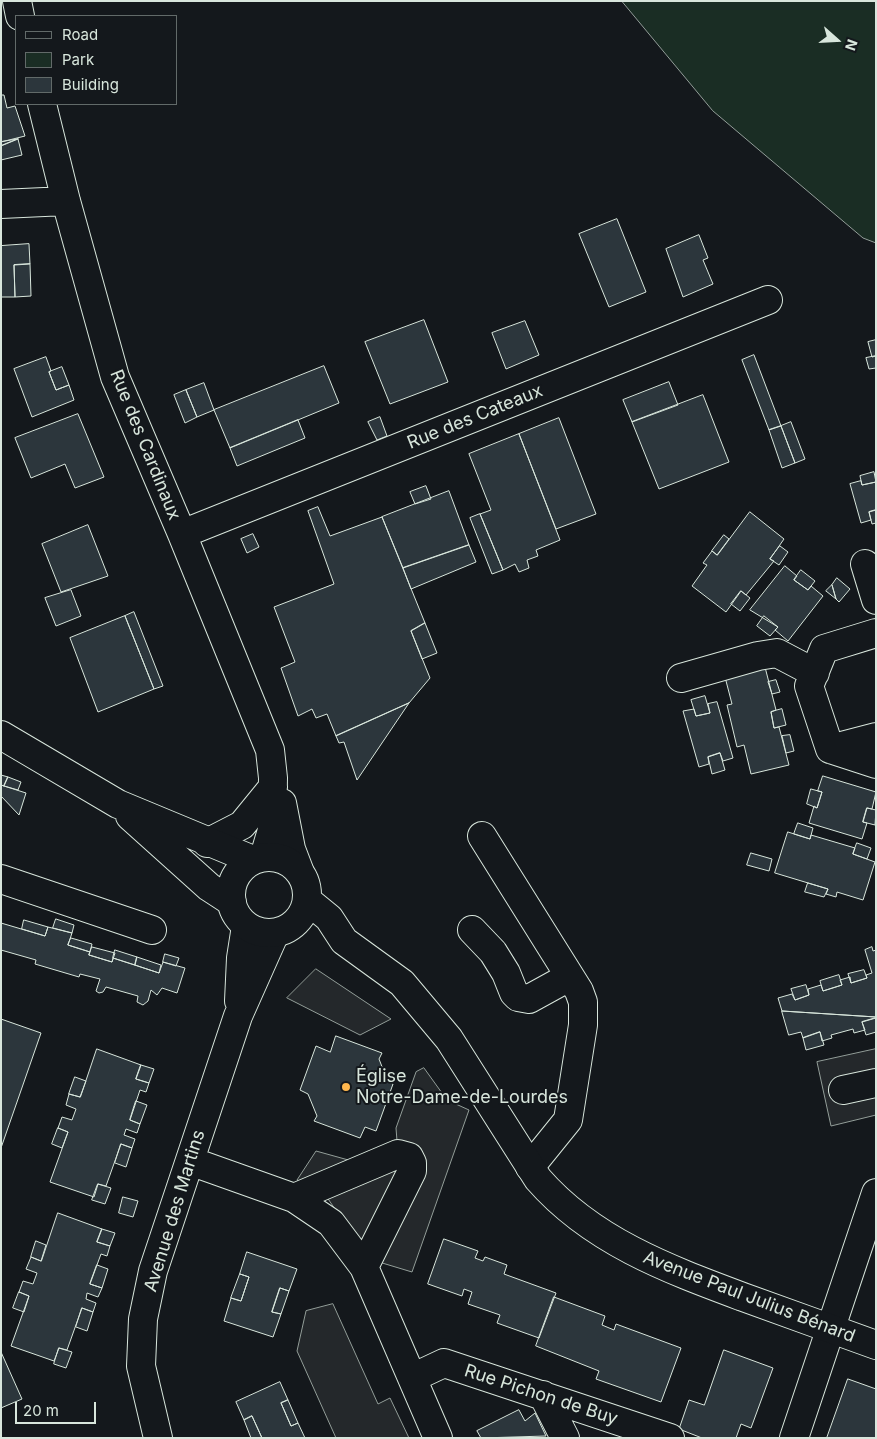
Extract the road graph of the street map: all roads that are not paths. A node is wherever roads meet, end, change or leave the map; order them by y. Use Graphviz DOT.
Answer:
graph roads {
  1 [pos="17,1"];
  2 [pos="20,15"];
  3 [pos="42,105"];
  4 [pos="66,201"];
  5 [pos="1,204"];
  6 [pos="768,300"];
  7 [pos="182,534"];
  8 [pos="865,564"];
  9 [pos="876,600"];
  10 [pos="876,633"];
  11 [pos="819,661"];
  12 [pos="681,678"];
  13 [pos="1,735"];
  14 [pos="876,737"];
  15 [pos="830,749"];
  16 [pos="876,764"];
  17 [pos="273,782"];
  18 [pos="118,804"];
  19 [pos="482,836"];
  20 [pos="207,842"];
  21 [pos="258,858"];
  22 [pos="299,870"];
  23 [pos="1,879"];
  24 [pos="307,900"];
  25 [pos="232,902"];
  26 [pos="246,926"];
  27 [pos="152,930"];
  28 [pos="283,930"];
  29 [pos="472,930"];
  30 [pos="344,941"];
  31 [pos="569,977"];
  32 [pos="238,1016"];
  33 [pos="876,1083"];
  34 [pos="843,1090"];
  35 [pos="190,1161"];
  36 [pos="530,1167"];
  37 [pos="294,1198"];
  38 [pos="875,1199"];
  39 [pos="364,1267"];
  40 [pos="830,1328"];
  41 [pos="876,1345"];
  42 [pos="412,1378"];
  43 [pos="543,1395"];
  44 [pos="656,1436"];
  45 [pos="158,1438"];
  46 [pos="438,1438"];
  47 [pos="565,1438"];
  48 [pos="794,1438"];
  1 -- 2 [label="street"];
  3 -- 4 [label="street, Rue des Cardinaux"];
  4 -- 5 [label="street"];
  4 -- 7 [label="street, Rue des Cardinaux"];
  6 -- 7 [label="street, Rue des Cateaux"];
  7 -- 17 [label="street, Rue des Cardinaux"];
  8 -- 9 [label="street"];
  10 -- 11 [label="street"];
  11 -- 12 [label="street"];
  11 -- 15 [label="street"];
  13 -- 18 [label="street"];
  14 -- 15 [label="street"];
  15 -- 16 [label="street"];
  17 -- 20 [label="street"];
  17 -- 21 [label="street, Rue des Cardinaux"];
  17 -- 22 [label="street, Rue des Cardinaux"];
  18 -- 20 [label="street"];
  18 -- 25 [label="street"];
  19 -- 31 [label="street"];
  20 -- 21 [label="street"];
  21 -- 22 [label="street"];
  21 -- 25 [label="street"];
  22 -- 24 [label="street"];
  23 -- 27 [label="street"];
  24 -- 28 [label="street"];
  24 -- 30 [label="street, Avenue Paul Julius Bénard"];
  25 -- 26 [label="street"];
  26 -- 28 [label="street"];
  26 -- 32 [label="street, Avenue des Martins"];
  28 -- 30 [label="street, Avenue Paul Julius Bénard"];
  28 -- 32 [label="street, Avenue des Martins"];
  29 -- 31 [label="street"];
  30 -- 36 [label="street, Avenue Paul Julius Bénard"];
  31 -- 36 [label="street"];
  32 -- 35 [label="street, Avenue des Martins"];
  33 -- 34 [label="street"];
  35 -- 37 [label="street"];
  35 -- 45 [label="street, Avenue des Martins"];
  36 -- 40 [label="street, Avenue Paul Julius Bénard"];
  37 -- 39 [label="street"];
  37 -- 39 [label="street"];
  38 -- 40 [label="street"];
  39 -- 42 [label="street"];
  40 -- 41 [label="street, Avenue Paul Julius Bénard"];
  40 -- 48 [label="street"];
  42 -- 43 [label="street, Rue Pichon de Buy"];
  42 -- 46 [label="street"];
  43 -- 44 [label="street, Rue Pichon de Buy"];
  43 -- 47 [label="street"];
}
